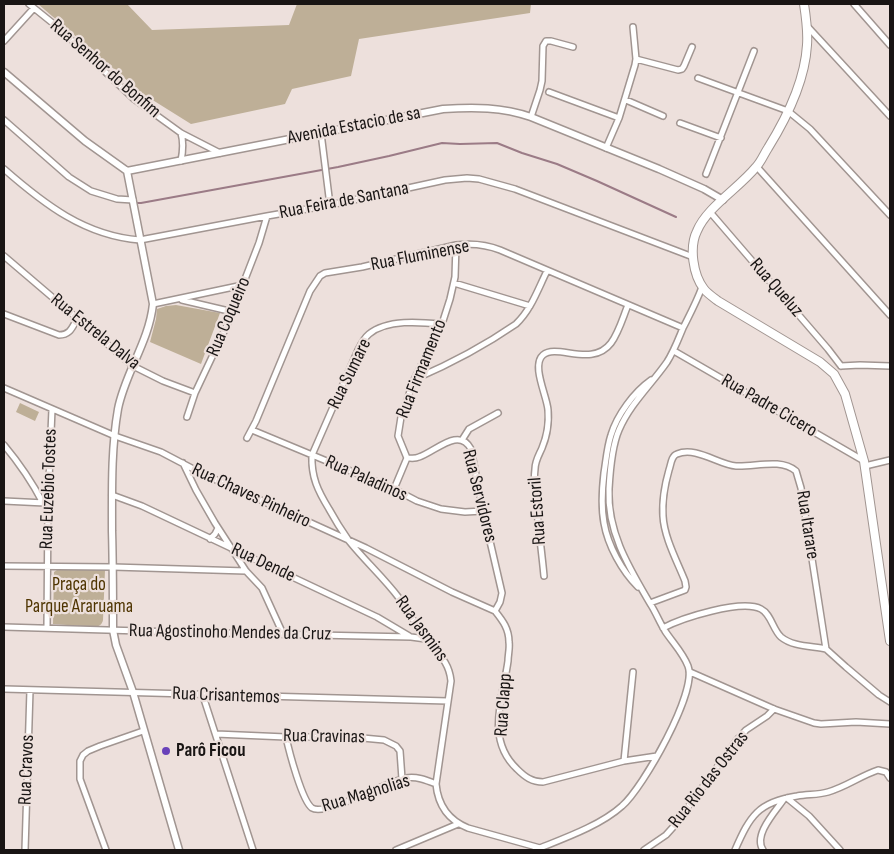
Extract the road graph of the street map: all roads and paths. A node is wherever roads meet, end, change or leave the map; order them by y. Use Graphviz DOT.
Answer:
graph roads {
  1 [pos="804,4"];
  2 [pos="854,4"];
  3 [pos="31,6"];
  4 [pos="807,26"];
  5 [pos="633,27"];
  6 [pos="4,41"];
  7 [pos="890,45"];
  8 [pos="573,47"];
  9 [pos="692,47"];
  10 [pos="754,51"];
  11 [pos="636,59"];
  12 [pos="4,72"];
  13 [pos="698,78"];
  14 [pos="549,92"];
  15 [pos="738,93"];
  16 [pos="626,100"];
  17 [pos="788,111"];
  18 [pos="663,116"];
  19 [pos="890,116"];
  20 [pos="531,117"];
  21 [pos="619,118"];
  22 [pos="4,120"];
  23 [pos="680,123"];
  24 [pos="182,133"];
  25 [pos="321,133"];
  26 [pos="720,138"];
  27 [pos="606,148"];
  28 [pos="220,153"];
  29 [pos="181,161"];
  30 [pos="757,167"];
  31 [pos="4,169"];
  32 [pos="127,171"];
  33 [pos="706,174"];
  34 [pos="133,200"];
  35 [pos="723,200"];
  36 [pos="330,205"];
  37 [pos="710,212"];
  38 [pos="890,215"];
  39 [pos="267,216"];
  40 [pos="140,240"];
  41 [pos="456,245"];
  42 [pos="4,256"];
  43 [pos="692,258"];
  44 [pos="547,271"];
  45 [pos="454,283"];
  46 [pos="243,285"];
  47 [pos="702,287"];
  48 [pos="179,300"];
  49 [pos="153,304"];
  50 [pos="628,305"];
  51 [pos="530,306"];
  52 [pos="233,312"];
  53 [pos="4,314"];
  54 [pos="890,315"];
  55 [pos="77,319"];
  56 [pos="442,324"];
  57 [pos="683,328"];
  58 [pos="674,351"];
  59 [pos="133,366"];
  60 [pos="841,366"];
  61 [pos="890,366"];
  62 [pos="834,374"];
  63 [pos="414,380"];
  64 [pos="4,388"];
  65 [pos="195,393"];
  66 [pos="52,409"];
  67 [pos="498,414"];
  68 [pos="187,416"];
  69 [pos="252,430"];
  70 [pos="115,436"];
  71 [pos="247,438"];
  72 [pos="462,440"];
  73 [pos="4,445"];
  74 [pos="312,455"];
  75 [pos="407,458"];
  76 [pos="890,460"];
  77 [pos="183,464"];
  78 [pos="864,464"];
  79 [pos="201,473"];
  80 [pos="193,485"];
  81 [pos="394,488"];
  82 [pos="112,495"];
  83 [pos="4,501"];
  84 [pos="46,503"];
  85 [pos="483,511"];
  86 [pos="218,528"];
  87 [pos="210,539"];
  88 [pos="349,541"];
  89 [pos="232,549"];
  90 [pos="4,566"];
  91 [pos="47,567"];
  92 [pos="113,567"];
  93 [pos="246,571"];
  94 [pos="544,576"];
  95 [pos="650,603"];
  96 [pos="496,611"];
  97 [pos="4,627"];
  98 [pos="47,628"];
  99 [pos="663,628"];
  100 [pos="113,630"];
  101 [pos="283,634"];
  102 [pos="410,637"];
  103 [pos="426,639"];
  104 [pos="890,640"];
  105 [pos="826,649"];
  106 [pos="633,672"];
  107 [pos="690,672"];
  108 [pos="4,689"];
  109 [pos="30,690"];
  110 [pos="133,692"];
  111 [pos="203,696"];
  112 [pos="448,702"];
  113 [pos="890,702"];
  114 [pos="774,710"];
  115 [pos="890,724"];
  116 [pos="144,730"];
  117 [pos="216,734"];
  118 [pos="286,737"];
  119 [pos="657,756"];
  120 [pos="624,761"];
  121 [pos="890,778"];
  122 [pos="402,779"];
  123 [pos="436,784"];
  124 [pos="786,798"];
  125 [pos="458,824"];
  126 [pos="538,849"];
  127 [pos="24,850"];
  128 [pos="106,850"];
  129 [pos="180,850"];
  130 [pos="253,850"];
  131 [pos="396,850"];
  132 [pos="644,850"];
  133 [pos="735,850"];
  134 [pos="763,850"];
  135 [pos="840,850"];
  1 -- 4 [label="main road"];
  2 -- 7 [label="street"];
  3 -- 6 [label="street"];
  3 -- 24 [label="street, Rua Senhor do Bonfim"];
  4 -- 17 [label="main road"];
  4 -- 19 [label="street"];
  5 -- 11 [label="street"];
  8 -- 20 [label="street"];
  9 -- 11 [label="street"];
  10 -- 15 [label="street"];
  11 -- 16 [label="street"];
  12 -- 32 [label="street"];
  13 -- 15 [label="street"];
  14 -- 21 [label="street"];
  15 -- 17 [label="street"];
  15 -- 26 [label="street"];
  16 -- 18 [label="street"];
  16 -- 21 [label="street"];
  17 -- 30 [label="main road"];
  17 -- 38 [label="street"];
  20 -- 25 [label="street, Avenida Estacio de sa"];
  20 -- 27 [label="street, Avenida Estacio de sa"];
  21 -- 27 [label="street"];
  22 -- 34 [label="street"];
  23 -- 26 [label="street"];
  24 -- 28 [label="street, Rua Senhor do Bonfim"];
  24 -- 29 [label="street"];
  25 -- 28 [label="street, Avenida Estacio de sa"];
  25 -- 36 [label="street"];
  26 -- 33 [label="street"];
  27 -- 35 [label="street, Avenida Estacio de sa"];
  28 -- 29 [label="street, Avenida Estacio de sa"];
  29 -- 32 [label="street, Avenida Estacio de sa"];
  30 -- 35 [label="main road"];
  30 -- 54 [label="street"];
  31 -- 40 [label="street, Rua Feira de Santana"];
  32 -- 34 [label="street"];
  34 -- 40 [label="street"];
  35 -- 37 [label="main road"];
  36 -- 39 [label="street, Rua Feira de Santana"];
  36 -- 43 [label="street, Rua Feira de Santana"];
  37 -- 43 [label="main road"];
  37 -- 60 [label="street, Rua Queluz"];
  39 -- 40 [label="street, Rua Feira de Santana"];
  39 -- 46 [label="street, Rua Coqueiro"];
  40 -- 49 [label="street"];
  41 -- 44 [label="street, Rua Fluminense"];
  41 -- 45 [label="street, Rua Firmamento"];
  41 -- 69 [label="street, Rua Fluminense"];
  42 -- 55 [label="street, Rua Estrela Dalva"];
  43 -- 47 [label="main road"];
  44 -- 50 [label="street, Rua Fluminense"];
  44 -- 51 [label="street"];
  45 -- 51 [label="street"];
  45 -- 56 [label="street, Rua Firmamento"];
  46 -- 48 [label="street"];
  46 -- 52 [label="street, Rua Coqueiro"];
  47 -- 57 [label="street"];
  47 -- 62 [label="main road"];
  48 -- 49 [label="street"];
  48 -- 52 [label="street"];
  49 -- 59 [label="street"];
  50 -- 57 [label="street, Rua Fluminense"];
  50 -- 94 [label="street, Rua Estoril"];
  51 -- 63 [label="street"];
  52 -- 65 [label="street, Rua Coqueiro"];
  53 -- 55 [label="street"];
  55 -- 59 [label="street, Rua Estrela Dalva"];
  56 -- 63 [label="street, Rua Firmamento"];
  56 -- 74 [label="street, Rua Sumare"];
  57 -- 58 [label="street"];
  58 -- 78 [label="street, Rua Padre Cicero"];
  58 -- 95 [label="street"];
  59 -- 65 [label="street, Rua Estrela Dalva"];
  59 -- 70 [label="street"];
  60 -- 61 [label="street"];
  60 -- 62 [label="street"];
  62 -- 78 [label="main road"];
  63 -- 75 [label="street, Rua Firmamento"];
  64 -- 66 [label="street, Rua Chaves Pinheiro"];
  65 -- 68 [label="street, Rua Coqueiro"];
  66 -- 70 [label="street, Rua Chaves Pinheiro"];
  66 -- 84 [label="street, Rua Euzebio Tostes"];
  67 -- 72 [label="street"];
  69 -- 71 [label="street, Rua Fluminense"];
  69 -- 74 [label="street, Rua Paladinos"];
  70 -- 77 [label="street, Rua Chaves Pinheiro"];
  70 -- 82 [label="street"];
  72 -- 75 [label="street, Rua Servidores"];
  72 -- 85 [label="street, Rua Servidores"];
  73 -- 84 [label="street"];
  74 -- 81 [label="street, Rua Paladinos"];
  74 -- 88 [label="street, Rua Jasmins"];
  75 -- 81 [label="street"];
  76 -- 78 [label="street"];
  77 -- 79 [label="street, Rua Chaves Pinheiro"];
  77 -- 80 [label="street"];
  78 -- 104 [label="main road"];
  79 -- 80 [label="street"];
  79 -- 88 [label="street, Rua Chaves Pinheiro"];
  80 -- 86 [label="street"];
  81 -- 85 [label="street, Rua Paladinos"];
  82 -- 87 [label="street, Rua Dende"];
  82 -- 92 [label="street"];
  83 -- 84 [label="street"];
  84 -- 91 [label="street, Rua Euzebio Tostes"];
  85 -- 96 [label="street, Rua Servidores"];
  86 -- 87 [label="street"];
  86 -- 89 [label="street"];
  87 -- 89 [label="street, Rua Dende"];
  88 -- 96 [label="street, Rua Chaves Pinheiro"];
  88 -- 103 [label="street, Rua Jasmins"];
  89 -- 93 [label="street"];
  89 -- 102 [label="street, Rua Dende"];
  90 -- 91 [label="street"];
  91 -- 92 [label="street"];
  91 -- 98 [label="street, Rua Euzebio Tostes"];
  92 -- 93 [label="street"];
  92 -- 100 [label="street"];
  93 -- 101 [label="street"];
  95 -- 99 [label="street"];
  95 -- 105 [label="street, Rua Itarare"];
  96 -- 120 [label="street, Rua Clapp"];
  97 -- 98 [label="street, Rua Agostinoho Mendes da Cruz"];
  98 -- 100 [label="street, Rua Agostinoho Mendes da Cruz"];
  99 -- 105 [label="street"];
  99 -- 107 [label="street"];
  100 -- 101 [label="street, Rua Agostinoho Mendes da Cruz"];
  100 -- 110 [label="street"];
  101 -- 102 [label="street, Rua Agostinoho Mendes da Cruz"];
  102 -- 103 [label="street, Rua Agostinoho Mendes da Cruz"];
  103 -- 112 [label="street, Rua Jasmins"];
  105 -- 113 [label="street"];
  106 -- 120 [label="street"];
  107 -- 114 [label="street"];
  107 -- 119 [label="street"];
  108 -- 109 [label="street, Rua Crisantemos"];
  109 -- 110 [label="street, Rua Crisantemos"];
  109 -- 127 [label="street, Rua Cravos"];
  110 -- 111 [label="street, Rua Crisantemos"];
  110 -- 116 [label="street"];
  111 -- 112 [label="street, Rua Crisantemos"];
  111 -- 117 [label="street"];
  112 -- 123 [label="street, Rua Jasmins"];
  114 -- 115 [label="street"];
  114 -- 132 [label="street, Rua Rio das Ostras"];
  116 -- 128 [label="street"];
  116 -- 129 [label="street"];
  117 -- 118 [label="street, Rua Cravinas"];
  117 -- 130 [label="street"];
  118 -- 122 [label="street, Rua Cravinas"];
  118 -- 122 [label="street, Rua Magnolias"];
  119 -- 120 [label="street, Rua Clapp"];
  119 -- 126 [label="street"];
  121 -- 124 [label="street"];
  122 -- 123 [label="street, Rua Magnolias"];
  123 -- 125 [label="street, Rua Jasmins"];
  124 -- 133 [label="street"];
  124 -- 134 [label="street"];
  124 -- 135 [label="street"];
  125 -- 126 [label="street, Rua Jasmins"];
  125 -- 131 [label="street"];
}
